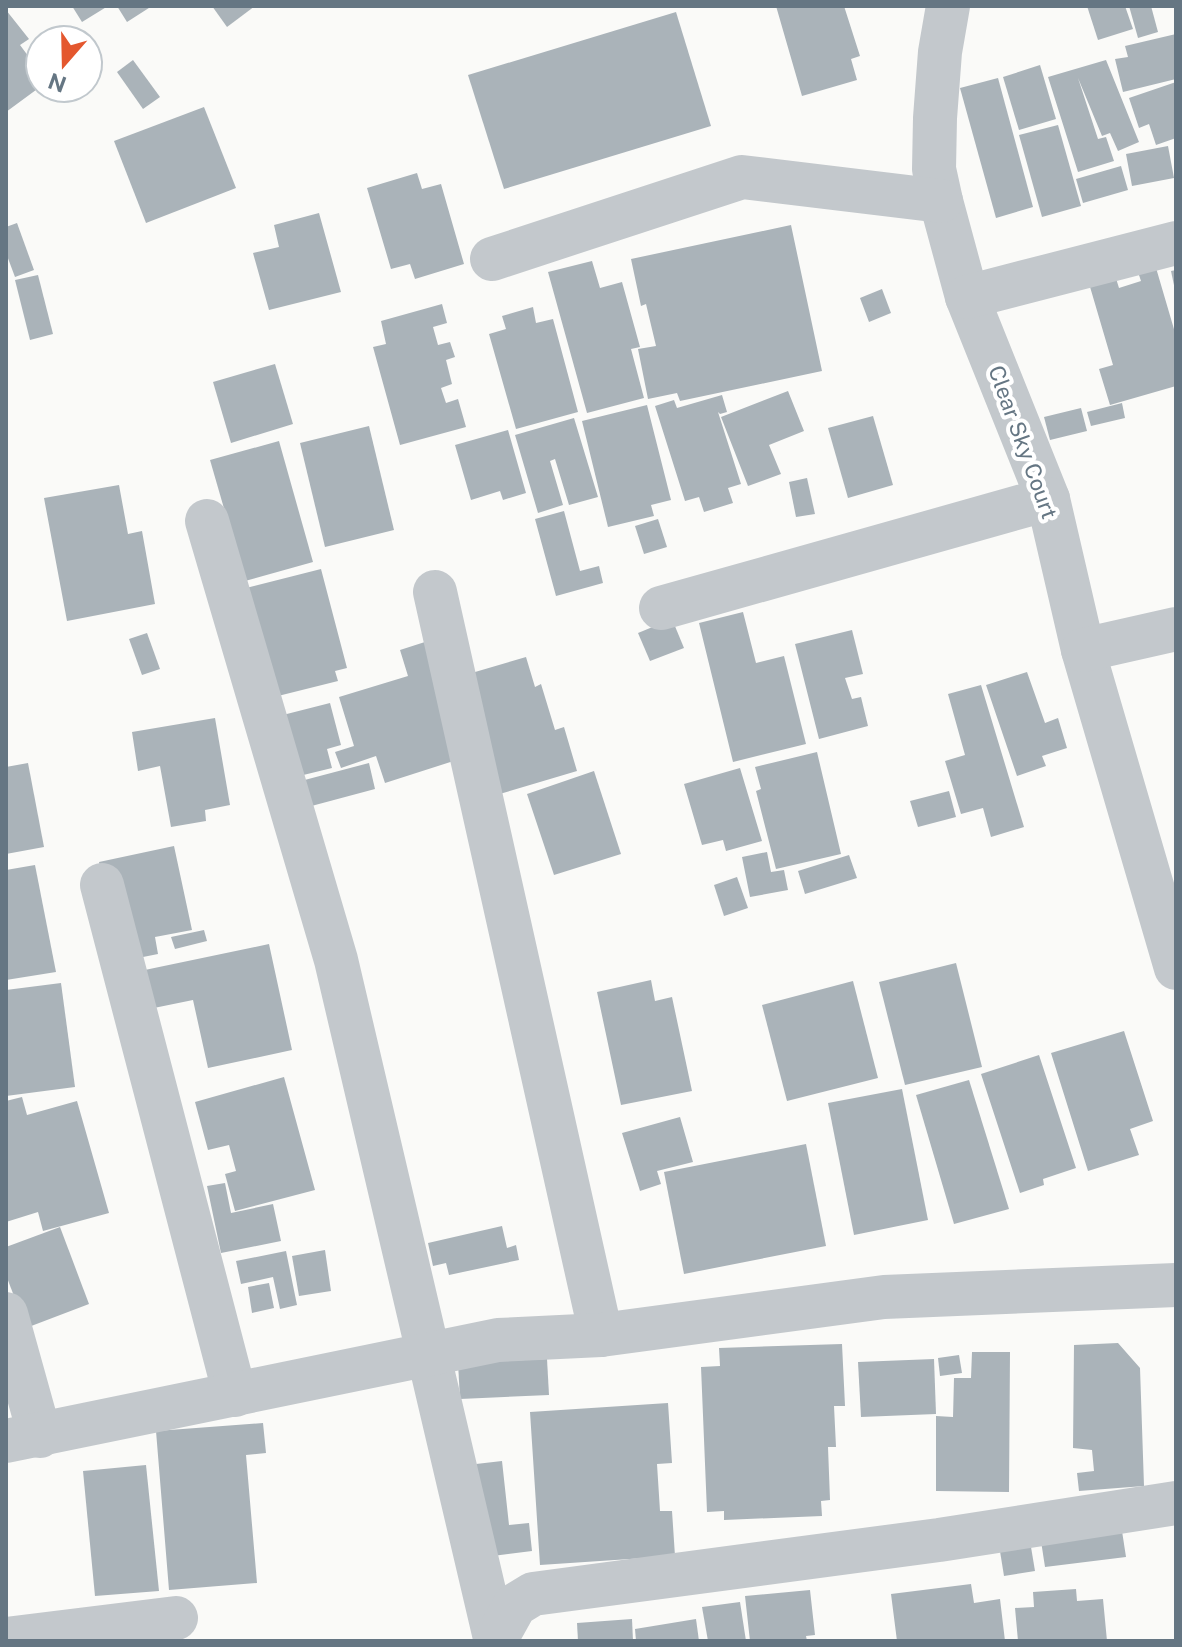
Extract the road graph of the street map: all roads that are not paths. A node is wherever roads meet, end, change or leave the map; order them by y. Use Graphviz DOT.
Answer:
graph roads {
  1 [pos="948,6"];
  2 [pos="941,201"];
  3 [pos="1176,243"];
  4 [pos="492,259"];
  5 [pos="967,297"];
  6 [pos="1048,499"];
  7 [pos="207,521"];
  8 [pos="435,592"];
  9 [pos="661,608"];
  10 [pos="1176,629"];
  11 [pos="1083,650"];
  12 [pos="102,885"];
  13 [pos="1176,968"];
  14 [pos="1176,1285"];
  15 [pos="6,1314"];
  16 [pos="601,1335"];
  17 [pos="430,1354"];
  18 [pos="235,1395"];
  19 [pos="23,1439"];
  20 [pos="1176,1503"];
  21 [pos="176,1618"];
  22 [pos="6,1639"];
  23 [pos="495,1639"];
  1 -- 2 [label="street, Clear Sky Court"];
  2 -- 4 [label="street"];
  2 -- 5 [label="street, Clear Sky Court"];
  3 -- 5 [label="street"];
  5 -- 6 [label="street, Clear Sky Court"];
  6 -- 9 [label="street"];
  6 -- 11 [label="street, Clear Sky Court"];
  7 -- 17 [label="street"];
  8 -- 16 [label="street"];
  10 -- 11 [label="street"];
  11 -- 13 [label="street, Clear Sky Court"];
  12 -- 18 [label="street"];
  14 -- 16 [label="street"];
  15 -- 19 [label="street"];
  16 -- 17 [label="street"];
  17 -- 18 [label="street"];
  17 -- 23 [label="street"];
  18 -- 19 [label="street"];
  20 -- 23 [label="street"];
  21 -- 22 [label="street"];
}
